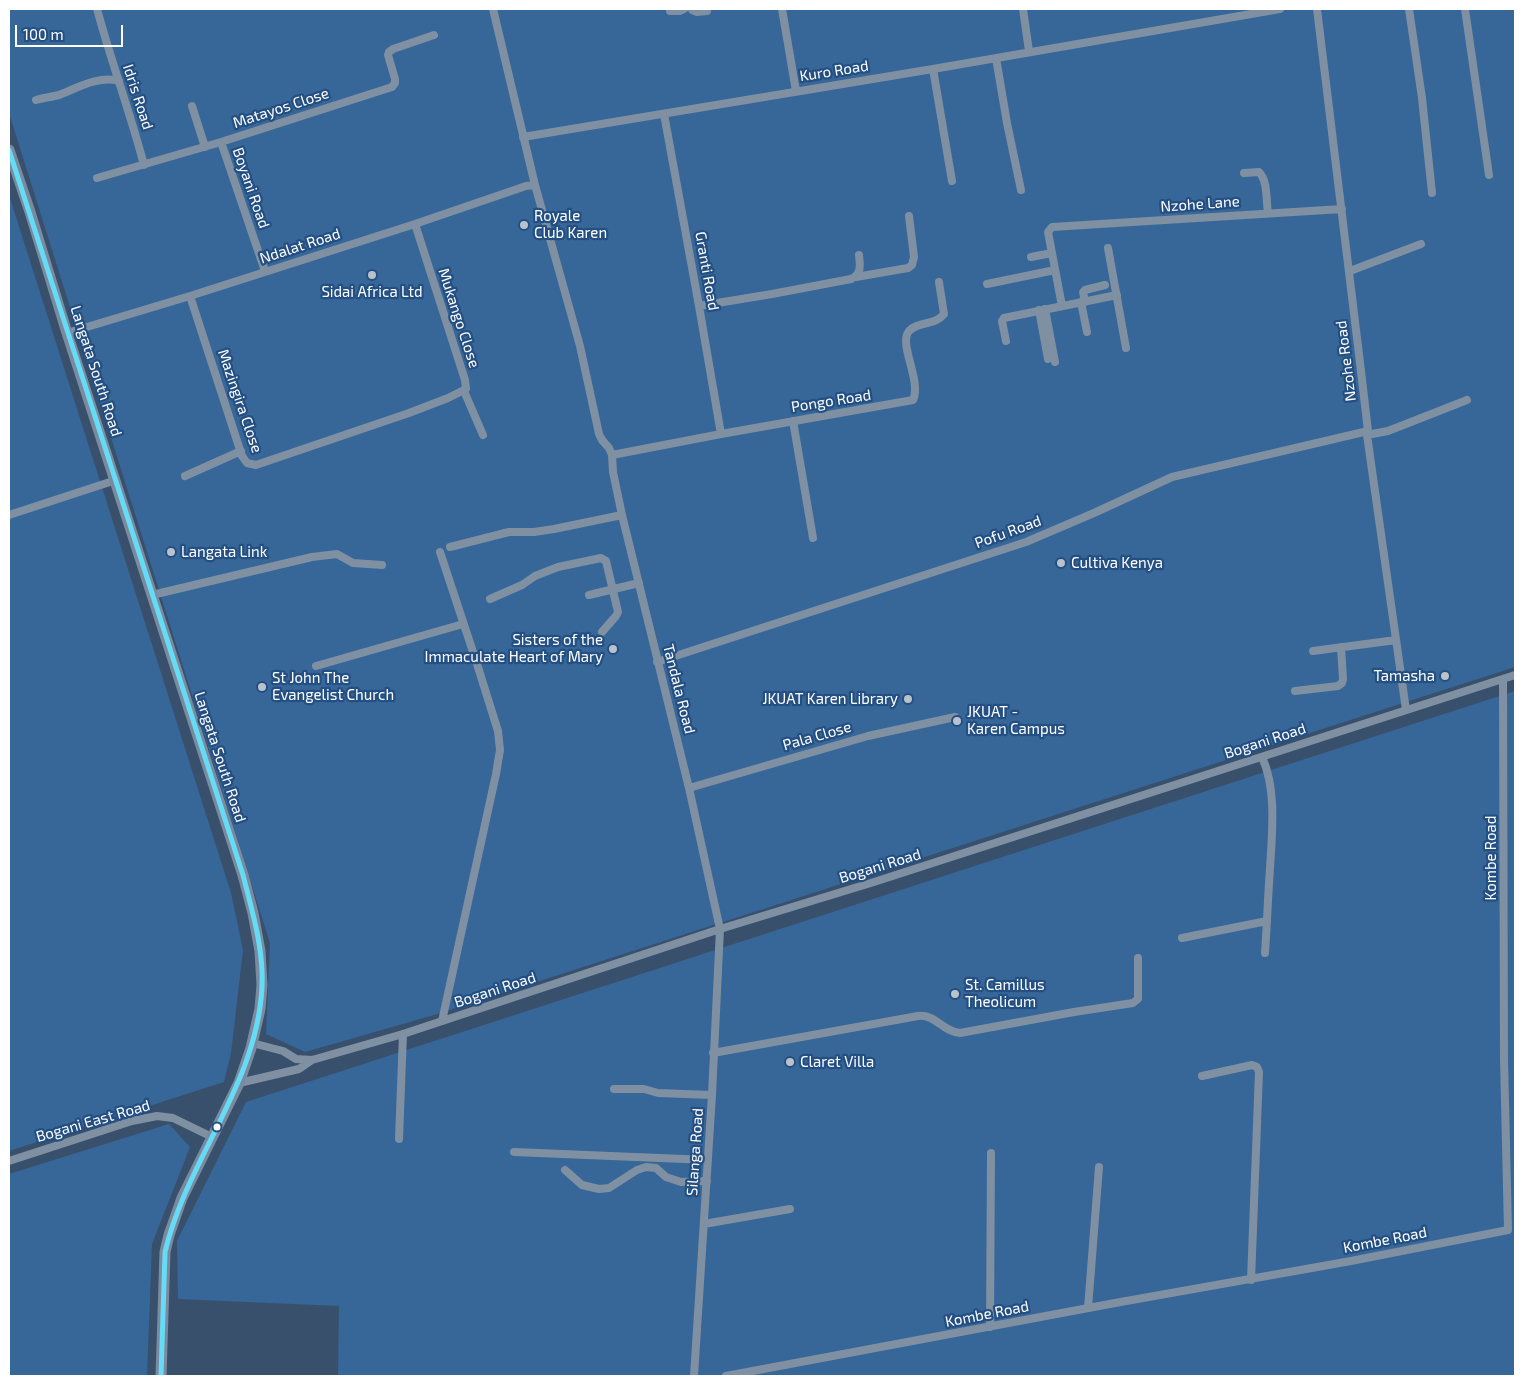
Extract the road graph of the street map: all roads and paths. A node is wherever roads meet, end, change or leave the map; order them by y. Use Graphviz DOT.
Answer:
graph roads {
  1 [pos="97,9"];
  2 [pos="493,9"];
  3 [pos="684,9"];
  4 [pos="692,9"];
  5 [pos="782,9"];
  6 [pos="1022,9"];
  7 [pos="1280,9"];
  8 [pos="1317,9"];
  9 [pos="1409,9"];
  10 [pos="1465,9"];
  11 [pos="670,11"];
  12 [pos="707,11"];
  13 [pos="434,35"];
  14 [pos="1029,51"];
  15 [pos="996,58"];
  16 [pos="933,69"];
  17 [pos="119,82"];
  18 [pos="796,91"];
  19 [pos="36,100"];
  20 [pos="192,106"];
  21 [pos="664,114"];
  22 [pos="523,137"];
  23 [pos="221,142"];
  24 [pos="205,147"];
  25 [pos="9,151"];
  26 [pos="144,165"];
  27 [pos="1244,173"];
  28 [pos="1488,175"];
  29 [pos="97,178"];
  30 [pos="952,181"];
  31 [pos="534,182"];
  32 [pos="1020,190"];
  33 [pos="1432,193"];
  34 [pos="1342,208"];
  35 [pos="1268,213"];
  36 [pos="908,216"];
  37 [pos="414,224"];
  38 [pos="1421,244"];
  39 [pos="1108,248"];
  40 [pos="1052,254"];
  41 [pos="859,255"];
  42 [pos="1031,257"];
  43 [pos="1055,270"];
  44 [pos="265,271"];
  45 [pos="1350,271"];
  46 [pos="856,277"];
  47 [pos="939,282"];
  48 [pos="987,284"];
  49 [pos="1105,286"];
  50 [pos="1117,295"];
  51 [pos="190,296"];
  52 [pos="1083,302"];
  53 [pos="700,306"];
  54 [pos="1062,306"];
  55 [pos="1042,310"];
  56 [pos="1087,332"];
  57 [pos="67,333"];
  58 [pos="1006,341"];
  59 [pos="1126,348"];
  60 [pos="1052,360"];
  61 [pos="464,391"];
  62 [pos="1467,400"];
  63 [pos="793,421"];
  64 [pos="1368,433"];
  65 [pos="721,434"];
  66 [pos="482,435"];
  67 [pos="327,442"];
  68 [pos="241,451"];
  69 [pos="612,455"];
  70 [pos="185,476"];
  71 [pos="116,480"];
  72 [pos="622,514"];
  73 [pos="9,516"];
  74 [pos="812,538"];
  75 [pos="450,547"];
  76 [pos="440,552"];
  77 [pos="382,565"];
  78 [pos="639,583"];
  79 [pos="612,590"];
  80 [pos="152,595"];
  81 [pos="589,595"];
  82 [pos="490,599"];
  83 [pos="463,624"];
  84 [pos="602,632"];
  85 [pos="1396,640"];
  86 [pos="1340,647"];
  87 [pos="1313,651"];
  88 [pos="657,662"];
  89 [pos="316,666"];
  90 [pos="1515,675"];
  91 [pos="1503,679"];
  92 [pos="1296,691"];
  93 [pos="1406,710"];
  94 [pos="955,717"];
  95 [pos="1262,757"];
  96 [pos="689,788"];
  97 [pos="1267,921"];
  98 [pos="720,930"];
  99 [pos="1182,938"];
  100 [pos="1265,953"];
  101 [pos="1138,958"];
  102 [pos="442,1021"];
  103 [pos="403,1034"];
  104 [pos="252,1043"];
  105 [pos="713,1053"];
  106 [pos="312,1060"];
  107 [pos="1202,1076"];
  108 [pos="239,1083"];
  109 [pos="614,1089"];
  110 [pos="712,1095"];
  111 [pos="212,1137"];
  112 [pos="399,1139"];
  113 [pos="514,1152"];
  114 [pos="991,1153"];
  115 [pos="708,1160"];
  116 [pos="9,1161"];
  117 [pos="1099,1167"];
  118 [pos="565,1170"];
  119 [pos="707,1181"];
  120 [pos="790,1209"];
  121 [pos="704,1224"];
  122 [pos="1512,1230"];
  123 [pos="1251,1280"];
  124 [pos="1088,1308"];
  125 [pos="990,1327"];
  126 [pos="161,1376"];
  127 [pos="694,1376"];
  128 [pos="726,1376"];
  1 -- 17 [label="street, Idris Road"];
  2 -- 22 [label="street"];
  3 -- 11 [label="street"];
  4 -- 12 [label="street"];
  5 -- 18 [label="street"];
  6 -- 14 [label="street"];
  7 -- 14 [label="street, Kuro Road"];
  8 -- 34 [label="street, Nzohe Road"];
  9 -- 33 [label="street"];
  10 -- 28 [label="street"];
  13 -- 23 [label="street, Matayos Close"];
  14 -- 15 [label="street, Kuro Road"];
  15 -- 16 [label="street, Kuro Road"];
  15 -- 32 [label="street"];
  16 -- 18 [label="street, Kuro Road"];
  16 -- 30 [label="street"];
  17 -- 19 [label="street"];
  17 -- 26 [label="street, Idris Road"];
  18 -- 21 [label="street, Kuro Road"];
  20 -- 24 [label="street"];
  21 -- 22 [label="street, Kuro Road"];
  21 -- 53 [label="street, Granti Road"];
  22 -- 31 [label="street"];
  23 -- 24 [label="street, Matayos Close"];
  23 -- 44 [label="street, Boyani Road"];
  24 -- 26 [label="street, Matayos Close"];
  25 -- 57 [label="street, Langata South Road"];
  26 -- 29 [label="street, Matayos Close"];
  27 -- 35 [label="street"];
  31 -- 37 [label="street, Ndalat Road"];
  31 -- 69 [label="street"];
  34 -- 35 [label="street, Nzohe Lane"];
  34 -- 45 [label="street, Nzohe Road"];
  35 -- 40 [label="street, Nzohe Lane"];
  36 -- 46 [label="street"];
  37 -- 44 [label="street, Ndalat Road"];
  37 -- 61 [label="street, Mukango Close"];
  38 -- 45 [label="street"];
  39 -- 50 [label="street"];
  40 -- 42 [label="street"];
  40 -- 43 [label="street"];
  41 -- 46 [label="street"];
  43 -- 48 [label="street"];
  43 -- 54 [label="street"];
  44 -- 51 [label="street, Ndalat Road"];
  45 -- 64 [label="street, Nzohe Road"];
  46 -- 53 [label="street"];
  47 -- 63 [label="street, Pongo Road"];
  49 -- 52 [label="street"];
  50 -- 52 [label="street"];
  50 -- 59 [label="street"];
  51 -- 57 [label="street, Ndalat Road"];
  51 -- 68 [label="street, Mazingira Close"];
  52 -- 54 [label="street"];
  52 -- 56 [label="street"];
  53 -- 65 [label="street, Granti Road"];
  54 -- 55 [label="street"];
  55 -- 58 [label="street"];
  55 -- 60 [label="street"];
  57 -- 71 [label="street, Langata South Road"];
  61 -- 66 [label="street"];
  61 -- 67 [label="street, Mukango Close"];
  62 -- 64 [label="street, Pofu Road"];
  63 -- 65 [label="street, Pongo Road"];
  63 -- 74 [label="street"];
  64 -- 85 [label="street, Nzohe Road"];
  64 -- 88 [label="street, Pofu Road"];
  65 -- 69 [label="street, Pongo Road"];
  67 -- 68 [label="street, Mazingira Close"];
  68 -- 70 [label="street"];
  69 -- 72 [label="street, Tandala Road"];
  71 -- 73 [label="street"];
  71 -- 80 [label="street, Langata South Road"];
  72 -- 75 [label="street"];
  72 -- 78 [label="street, Tandala Road"];
  76 -- 83 [label="street"];
  77 -- 80 [label="street"];
  78 -- 79 [label="street"];
  78 -- 88 [label="street, Tandala Road"];
  79 -- 81 [label="street"];
  79 -- 82 [label="street"];
  79 -- 84 [label="street"];
  80 -- 104 [label="street, Langata South Road"];
  83 -- 89 [label="street"];
  83 -- 102 [label="street"];
  85 -- 86 [label="street"];
  85 -- 93 [label="street, Nzohe Road"];
  86 -- 87 [label="street"];
  86 -- 92 [label="street"];
  88 -- 96 [label="street, Tandala Road"];
  90 -- 91 [label="street, Bogani Road"];
  91 -- 93 [label="street, Bogani Road"];
  91 -- 122 [label="street, Kombe Road"];
  93 -- 95 [label="street, Bogani Road"];
  94 -- 96 [label="street, Pala Close"];
  95 -- 97 [label="street"];
  95 -- 98 [label="street, Bogani Road"];
  96 -- 98 [label="street, Tandala Road"];
  97 -- 99 [label="street"];
  97 -- 100 [label="street"];
  98 -- 102 [label="street, Bogani Road"];
  98 -- 105 [label="street, Silanga Road"];
  101 -- 105 [label="street"];
  102 -- 103 [label="street, Bogani Road"];
  103 -- 106 [label="street, Bogani Road"];
  103 -- 112 [label="street"];
  104 -- 106 [label="street, Bogani Road"];
  104 -- 108 [label="street, Langata South Road"];
  105 -- 110 [label="street, Silanga Road"];
  106 -- 108 [label="street"];
  107 -- 123 [label="street"];
  108 -- 111 [label="street, Langata South Road"];
  109 -- 110 [label="street"];
  110 -- 115 [label="street, Silanga Road"];
  111 -- 116 [label="street, Bogani East Road"];
  111 -- 126 [label="street, Langata South Road"];
  113 -- 115 [label="street"];
  114 -- 125 [label="street"];
  115 -- 119 [label="street, Silanga Road"];
  117 -- 124 [label="street"];
  118 -- 119 [label="street"];
  119 -- 121 [label="street, Silanga Road"];
  120 -- 121 [label="street"];
  121 -- 127 [label="street, Silanga Road"];
  122 -- 123 [label="street, Kombe Road"];
  123 -- 124 [label="street, Kombe Road"];
  124 -- 125 [label="street, Kombe Road"];
  125 -- 128 [label="street, Kombe Road"];
}
